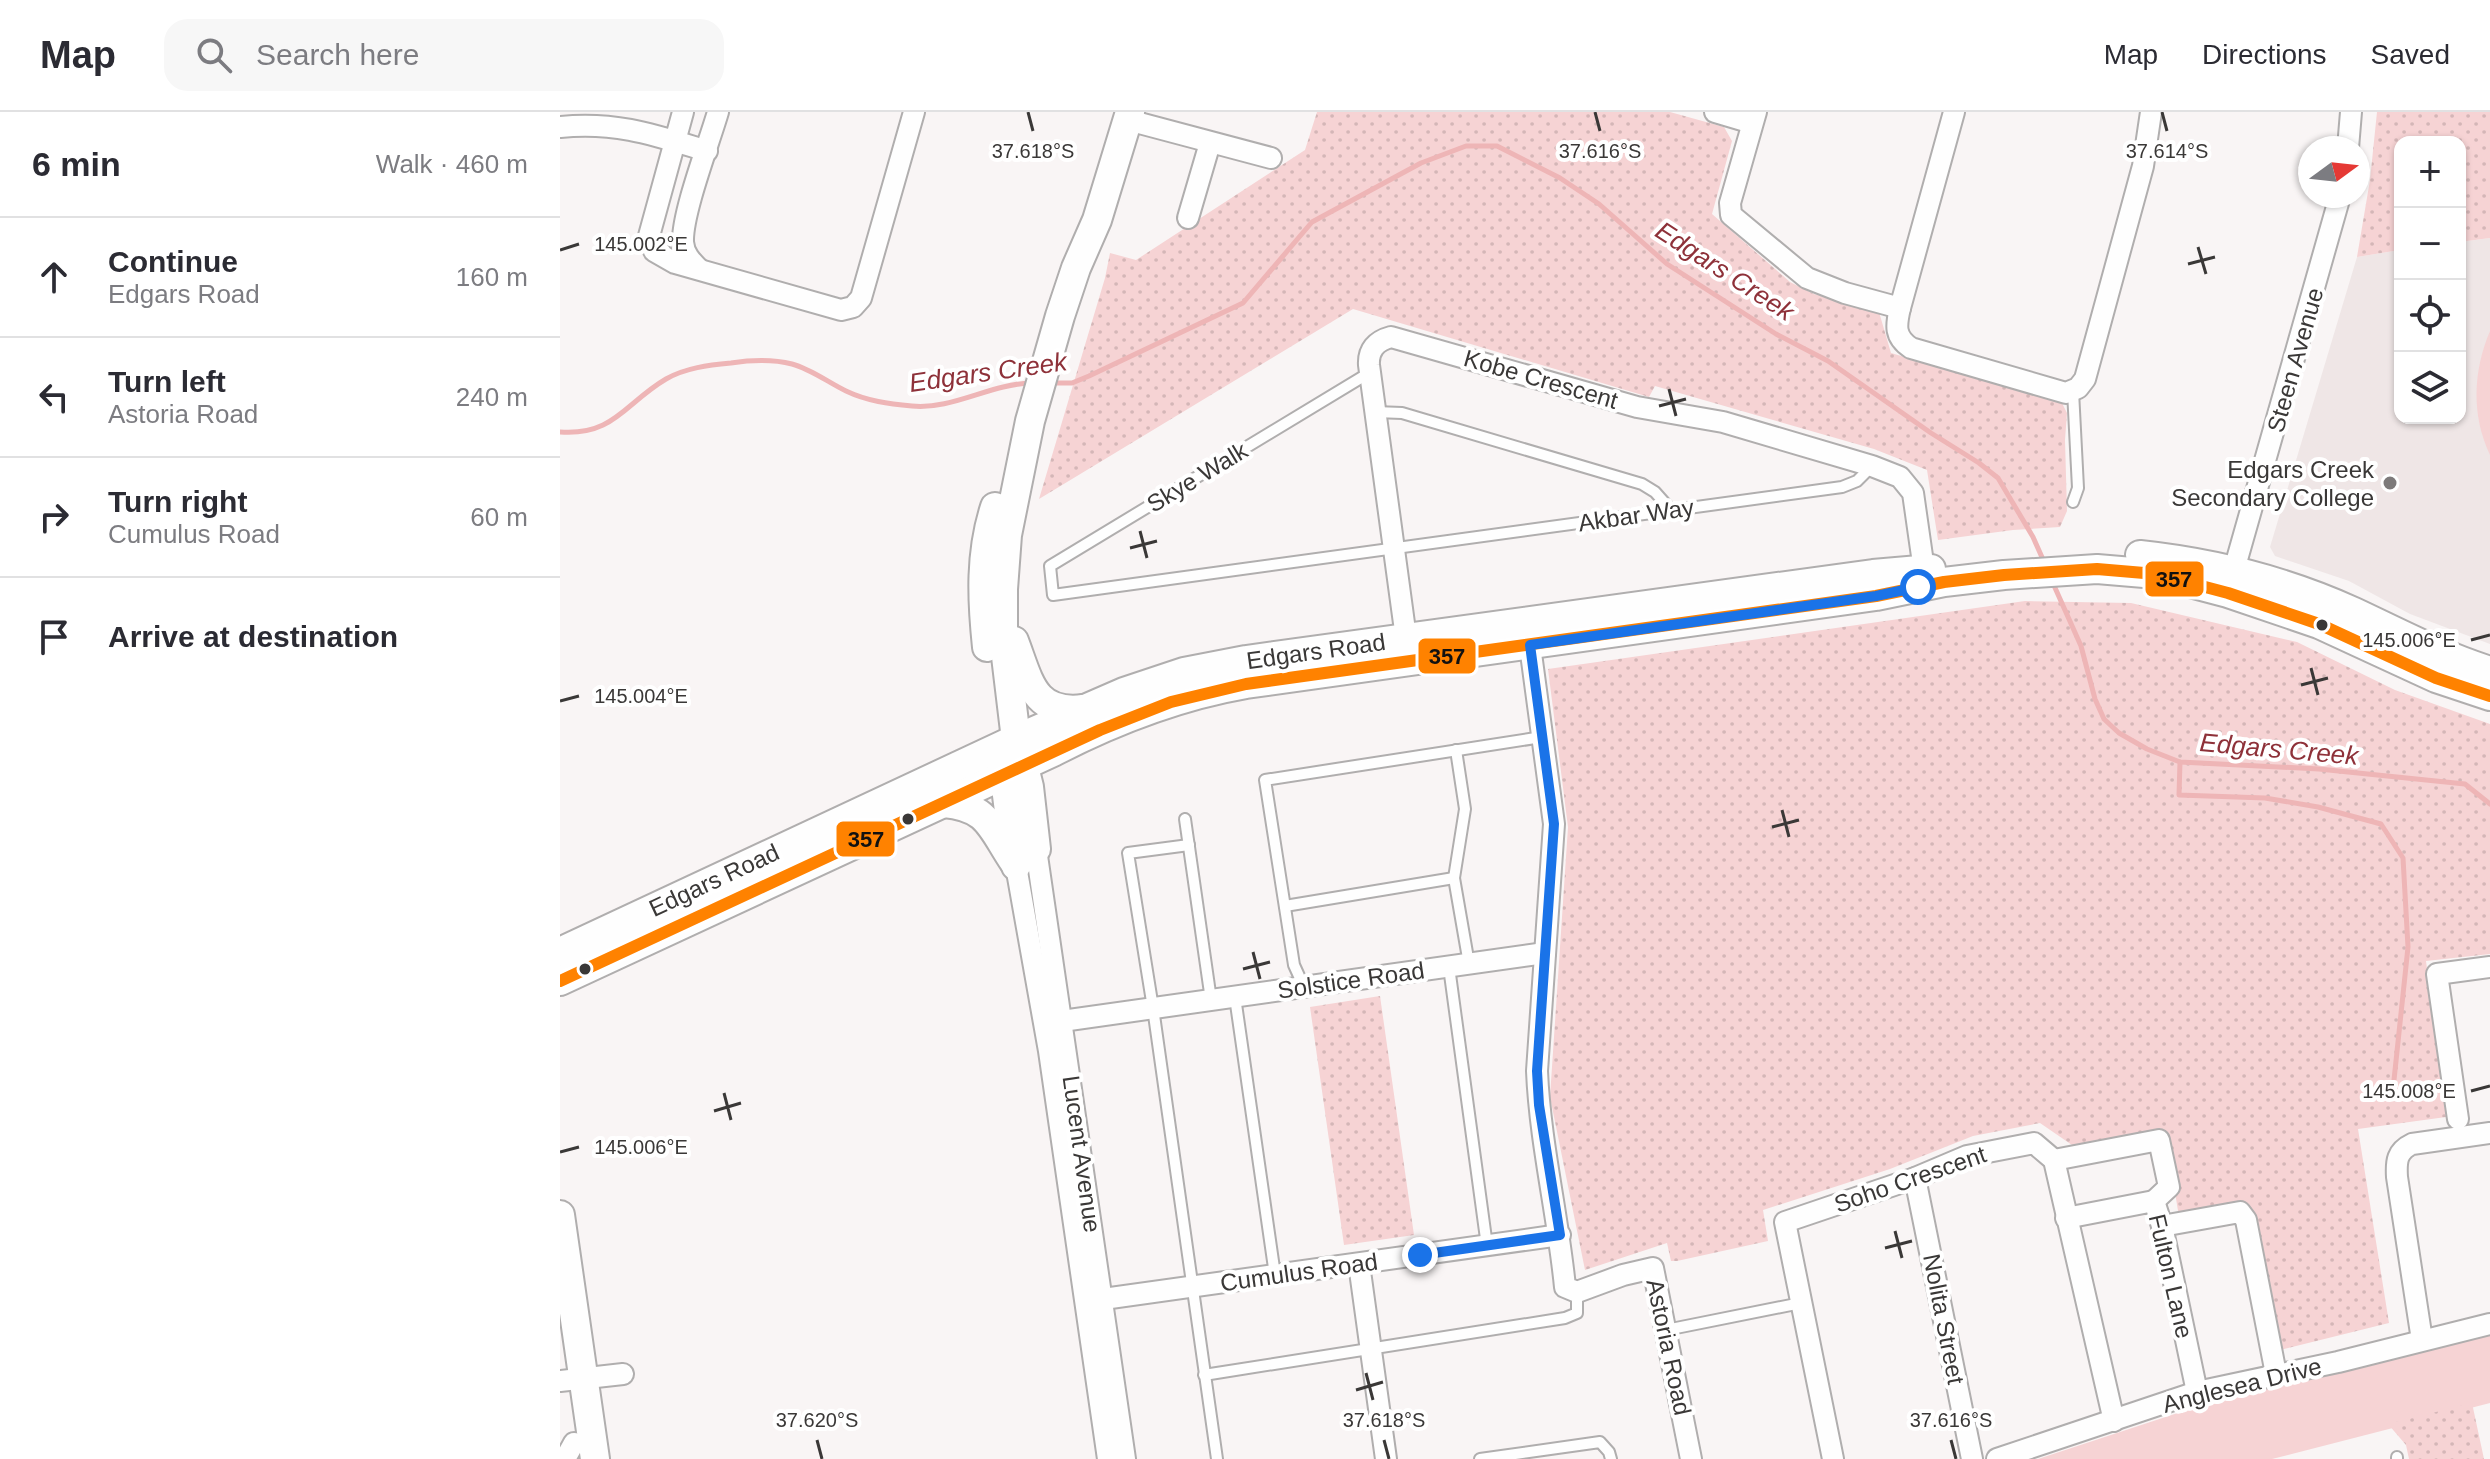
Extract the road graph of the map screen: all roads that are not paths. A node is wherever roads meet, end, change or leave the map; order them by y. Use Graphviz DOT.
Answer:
graph roads {
  1 [pos="683,112"];
  2 [pos="718,112"];
  3 [pos="914,112"];
  4 [pos="1715,112"];
  5 [pos="1954,112"];
  6 [pos="2151,112"];
  7 [pos="2351,112"];
  8 [pos="1124,115"];
  9 [pos="1754,117"];
  10 [pos="560,127"];
  11 [pos="2349,136"];
  12 [pos="674,141"];
  13 [pos="1210,143"];
  14 [pos="707,151"];
  15 [pos="1271,158"];
  16 [pos="2337,208"];
  17 [pos="1188,218"];
  18 [pos="699,269"];
  19 [pos="1900,308"];
  20 [pos="1369,373"];
  21 [pos="2073,391"];
  22 [pos="1375,412"];
  23 [pos="1030,421"];
  24 [pos="1872,466"];
  25 [pos="2073,502"];
  26 [pos="1671,510"];
  27 [pos="1393,549"];
  28 [pos="2001,569"];
  29 [pos="1924,570"];
  30 [pos="2231,581"];
  31 [pos="1003,589"];
  32 [pos="1053,595"];
  33 [pos="1528,633"];
  34 [pos="1406,638"];
  35 [pos="2490,671"];
  36 [pos="2490,696"];
  37 [pos="1087,708"];
  38 [pos="1542,737"];
  39 [pos="1456,750"];
  40 [pos="1012,756"];
  41 [pos="944,803"];
  42 [pos="1185,819"];
  43 [pos="1189,845"];
  44 [pos="1026,858"];
  45 [pos="1454,878"];
  46 [pos="1285,906"];
  47 [pos="560,952"];
  48 [pos="1545,953"];
  49 [pos="1459,965"];
  50 [pos="2490,967"];
  51 [pos="560,981"];
  52 [pos="1304,987"];
  53 [pos="1235,997"];
  54 [pos="1211,1000"];
  55 [pos="1153,1008"];
  56 [pos="1062,1021"];
  57 [pos="2458,1119"];
  58 [pos="2490,1133"];
  59 [pos="2054,1160"];
  60 [pos="1915,1178"];
  61 [pos="2154,1201"];
  62 [pos="560,1215"];
  63 [pos="2066,1218"];
  64 [pos="2162,1226"];
  65 [pos="1560,1235"];
  66 [pos="1487,1246"];
  67 [pos="1359,1264"];
  68 [pos="1275,1275"];
  69 [pos="1192,1287"];
  70 [pos="1577,1292"];
  71 [pos="1094,1300"];
  72 [pos="1801,1303"];
  73 [pos="2490,1324"];
  74 [pos="1666,1330"];
  75 [pos="2422,1340"];
  76 [pos="560,1345"];
  77 [pos="1370,1348"];
  78 [pos="623,1374"];
  79 [pos="2276,1374"];
  80 [pos="1204,1375"];
  81 [pos="570,1380"];
  82 [pos="2197,1392"];
  83 [pos="2114,1421"];
  84 [pos="578,1455"];
  85 [pos="1108,1459"];
  86 [pos="1125,1459"];
  87 [pos="1217,1459"];
  88 [pos="1386,1459"];
  89 [pos="1480,1459"];
  90 [pos="1611,1459"];
  91 [pos="1691,1459"];
  92 [pos="1833,1459"];
  93 [pos="1972,1459"];
  94 [pos="1997,1459"];
  1 -- 12 [label="street"];
  2 -- 14 [label="street"];
  3 -- 18 [label="street"];
  4 -- 9 [label="street"];
  5 -- 19 [label="street"];
  6 -- 21 [label="street"];
  7 -- 11 [label="street"];
  8 -- 13 [label="street"];
  8 -- 23 [label="main road"];
  9 -- 19 [label="street"];
  10 -- 12 [label="street"];
  12 -- 14 [label="street"];
  12 -- 18 [label="street"];
  13 -- 15 [label="street"];
  13 -- 17 [label="street"];
  14 -- 18 [label="street"];
  16 -- 30 [label="street, Steen Avenue"];
  19 -- 21 [label="street"];
  20 -- 22 [label="street"];
  20 -- 24 [label="street, Kobe Crescent"];
  20 -- 32 [label="lane, Skye Walk"];
  21 -- 25 [label="lane"];
  22 -- 26 [label="lane"];
  22 -- 27 [label="street"];
  23 -- 31 [label="main road"];
  23 -- 40 [label="main road"];
  24 -- 26 [label="lane, Akbar Way"];
  24 -- 29 [label="street, Kobe Crescent"];
  26 -- 27 [label="lane, Akbar Way"];
  27 -- 32 [label="lane, Akbar Way"];
  27 -- 34 [label="street"];
  28 -- 29 [label="main road, Edgars Road"];
  28 -- 30 [label="main road, Edgars Road"];
  28 -- 33 [label="main road, Edgars Road"];
  29 -- 33 [label="main road, Edgars Road"];
  30 -- 35 [label="main road, Edgars Road"];
  30 -- 36 [label="main road, Edgars Road"];
  31 -- 37 [label="main road"];
  31 -- 40 [label="main road"];
  33 -- 34 [label="main road, Edgars Road"];
  33 -- 38 [label="street"];
  33 -- 40 [label="main road, Edgars Road"];
  34 -- 37 [label="main road, Edgars Road"];
  37 -- 40 [label="main road, Edgars Road"];
  38 -- 39 [label="lane"];
  38 -- 48 [label="street"];
  39 -- 45 [label="lane"];
  39 -- 46 [label="lane"];
  40 -- 41 [label="main road, Edgars Road"];
  40 -- 44 [label="main road"];
  40 -- 47 [label="main road, Edgars Road"];
  41 -- 44 [label="main road"];
  41 -- 51 [label="main road, Edgars Road"];
  42 -- 43 [label="lane"];
  43 -- 54 [label="lane"];
  43 -- 55 [label="lane"];
  44 -- 56 [label="street, Lucent Avenue"];
  44 -- 71 [label="street, Lucent Avenue"];
  45 -- 46 [label="lane"];
  45 -- 49 [label="lane"];
  46 -- 52 [label="lane"];
  48 -- 49 [label="street, Solstice Road"];
  48 -- 65 [label="street"];
  49 -- 52 [label="street, Solstice Road"];
  49 -- 66 [label="lane"];
  50 -- 57 [label="street"];
  52 -- 53 [label="street, Solstice Road"];
  53 -- 54 [label="street, Solstice Road"];
  53 -- 68 [label="lane"];
  54 -- 55 [label="street, Solstice Road"];
  55 -- 56 [label="street, Solstice Road"];
  55 -- 69 [label="lane"];
  56 -- 71 [label="street, Lucent Avenue"];
  58 -- 75 [label="street"];
  59 -- 60 [label="street, Soho Crescent"];
  59 -- 61 [label="street"];
  59 -- 63 [label="street"];
  60 -- 72 [label="street, Soho Crescent"];
  60 -- 93 [label="street, Nolita Street"];
  61 -- 63 [label="street, Fulton Lane"];
  61 -- 64 [label="street, Fulton Lane"];
  62 -- 81 [label="main road"];
  63 -- 83 [label="street"];
  64 -- 79 [label="street"];
  64 -- 82 [label="street, Fulton Lane"];
  65 -- 66 [label="street, Cumulus Road"];
  65 -- 70 [label="street"];
  66 -- 67 [label="street, Cumulus Road"];
  67 -- 68 [label="street, Cumulus Road"];
  67 -- 77 [label="street"];
  68 -- 69 [label="street, Cumulus Road"];
  69 -- 71 [label="street, Cumulus Road"];
  69 -- 80 [label="lane"];
  70 -- 74 [label="street, Astoria Road"];
  70 -- 77 [label="lane"];
  71 -- 85 [label="street, Lucent Avenue"];
  71 -- 86 [label="street, Lucent Avenue"];
  72 -- 74 [label="lane"];
  72 -- 92 [label="street, Soho Crescent"];
  73 -- 75 [label="street, Anglesea Drive"];
  74 -- 91 [label="street, Astoria Road"];
  75 -- 79 [label="street, Anglesea Drive"];
  76 -- 81 [label="main road"];
  77 -- 80 [label="lane"];
  77 -- 88 [label="street"];
  78 -- 81 [label="street"];
  79 -- 82 [label="street, Anglesea Drive"];
  80 -- 87 [label="lane"];
  81 -- 84 [label="main road"];
  82 -- 83 [label="street, Anglesea Drive"];
  83 -- 94 [label="street, Anglesea Drive"];
  89 -- 90 [label="lane"];
}
